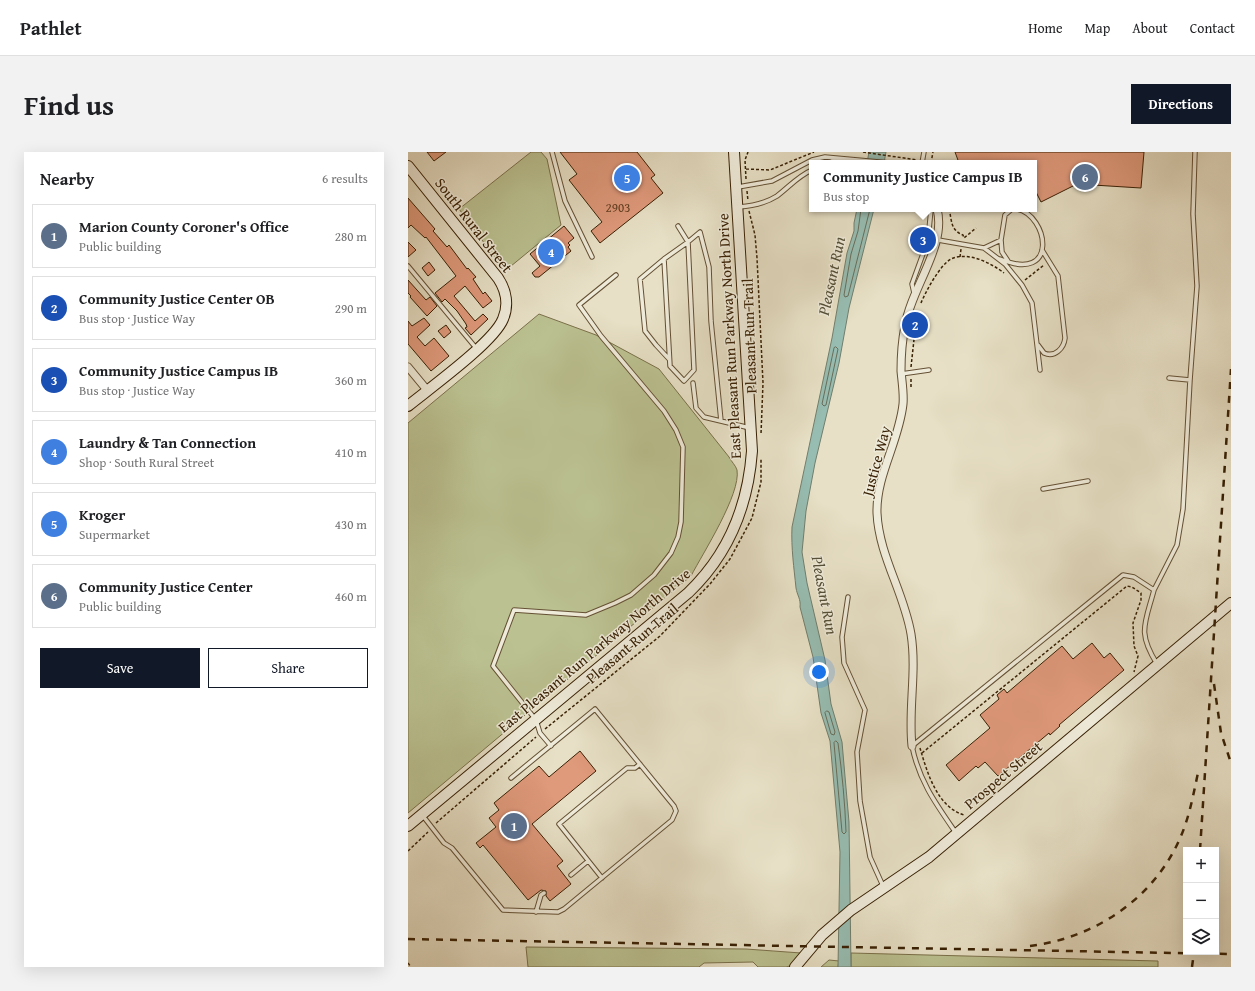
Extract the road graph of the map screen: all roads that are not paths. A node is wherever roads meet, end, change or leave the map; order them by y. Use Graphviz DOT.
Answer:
graph roads {
  1 [pos="552,152"];
  2 [pos="734,152"];
  3 [pos="1195,152"];
  4 [pos="837,158"];
  5 [pos="812,160"];
  6 [pos="833,160"];
  7 [pos="862,160"];
  8 [pos="809,162"];
  9 [pos="408,166"];
  10 [pos="809,172"];
  11 [pos="742,186"];
  12 [pos="743,207"];
  13 [pos="931,212"];
  14 [pos="938,212"];
  15 [pos="1009,212"];
  16 [pos="1024,212"];
  17 [pos="678,226"];
  18 [pos="938,240"];
  19 [pos="1001,240"];
  20 [pos="688,242"];
  21 [pos="984,248"];
  22 [pos="1042,250"];
  23 [pos="592,257"];
  24 [pos="997,257"];
  25 [pos="664,259"];
  26 [pos="1009,262"];
  27 [pos="408,266"];
  28 [pos="616,275"];
  29 [pos="914,297"];
  30 [pos="1036,340"];
  31 [pos="477,349"];
  32 [pos="670,359"];
  33 [pos="408,367"];
  34 [pos="929,370"];
  35 [pos="1040,370"];
  36 [pos="902,374"];
  37 [pos="1169,378"];
  38 [pos="1190,380"];
  39 [pos="693,383"];
  40 [pos="427,390"];
  41 [pos="408,406"];
  42 [pos="721,421"];
  43 [pos="751,429"];
  44 [pos="1088,481"];
  45 [pos="1043,489"];
  46 [pos="1154,590"];
  47 [pos="848,597"];
  48 [pos="1231,604"];
  49 [pos="1158,665"];
  50 [pos="536,720"];
  51 [pos="551,746"];
  52 [pos="912,746"];
  53 [pos="640,764"];
  54 [pos="511,778"];
  55 [pos="422,815"];
  56 [pos="408,826"];
  57 [pos="956,834"];
  58 [pos="588,861"];
  59 [pos="571,875"];
  60 [pos="602,878"];
  61 [pos="883,887"];
  62 [pos="544,893"];
  63 [pos="536,912"];
  64 [pos="795,967"];
  1 -- 23 [label="lane"];
  2 -- 11 [label="main road, East Pleasant Run Parkway North Drive"];
  3 -- 38 [label="lane"];
  4 -- 5 [label="lane"];
  4 -- 6 [label="lane"];
  4 -- 7 [label="lane"];
  8 -- 11 [label="lane"];
  9 -- 31 [label="main road, South Rural Street"];
  10 -- 12 [label="lane"];
  11 -- 12 [label="main road, East Pleasant Run Parkway North Drive"];
  12 -- 43 [label="main road, East Pleasant Run Parkway North Drive"];
  13 -- 29 [label="lane"];
  14 -- 18 [label="street, Justice Way"];
  15 -- 19 [label="lane"];
  16 -- 22 [label="lane"];
  17 -- 20 [label="lane"];
  18 -- 21 [label="lane"];
  18 -- 29 [label="street, Justice Way"];
  19 -- 21 [label="lane"];
  19 -- 26 [label="lane"];
  20 -- 25 [label="lane"];
  20 -- 32 [label="lane"];
  20 -- 42 [label="lane"];
  21 -- 24 [label="lane"];
  22 -- 26 [label="lane"];
  22 -- 30 [label="lane"];
  24 -- 26 [label="lane"];
  24 -- 30 [label="lane"];
  25 -- 32 [label="lane"];
  25 -- 32 [label="lane"];
  27 -- 31 [label="lane"];
  28 -- 50 [label="lane"];
  29 -- 36 [label="street, Justice Way"];
  30 -- 35 [label="lane"];
  31 -- 40 [label="main road"];
  33 -- 40 [label="street"];
  34 -- 36 [label="lane"];
  36 -- 52 [label="street, Justice Way"];
  37 -- 38 [label="lane"];
  38 -- 46 [label="lane"];
  39 -- 42 [label="lane"];
  40 -- 41 [label="main road"];
  42 -- 43 [label="lane"];
  43 -- 50 [label="main road, East Pleasant Run Parkway North Drive"];
  44 -- 45 [label="lane"];
  46 -- 49 [label="lane"];
  46 -- 52 [label="lane"];
  47 -- 61 [label="lane"];
  48 -- 49 [label="main road, Prospect Street"];
  49 -- 57 [label="main road, Prospect Street"];
  50 -- 51 [label="lane"];
  50 -- 55 [label="main road, East Pleasant Run Parkway North Drive"];
  51 -- 53 [label="lane"];
  51 -- 54 [label="lane"];
  52 -- 57 [label="lane"];
  53 -- 58 [label="lane"];
  53 -- 60 [label="lane"];
  55 -- 56 [label="main road, East Pleasant Run Parkway North Drive"];
  55 -- 63 [label="lane"];
  57 -- 61 [label="main road, Prospect Street"];
  58 -- 59 [label="lane"];
  58 -- 60 [label="lane"];
  60 -- 63 [label="lane"];
  61 -- 64 [label="main road, Prospect Street"];
  62 -- 63 [label="lane"];
}
